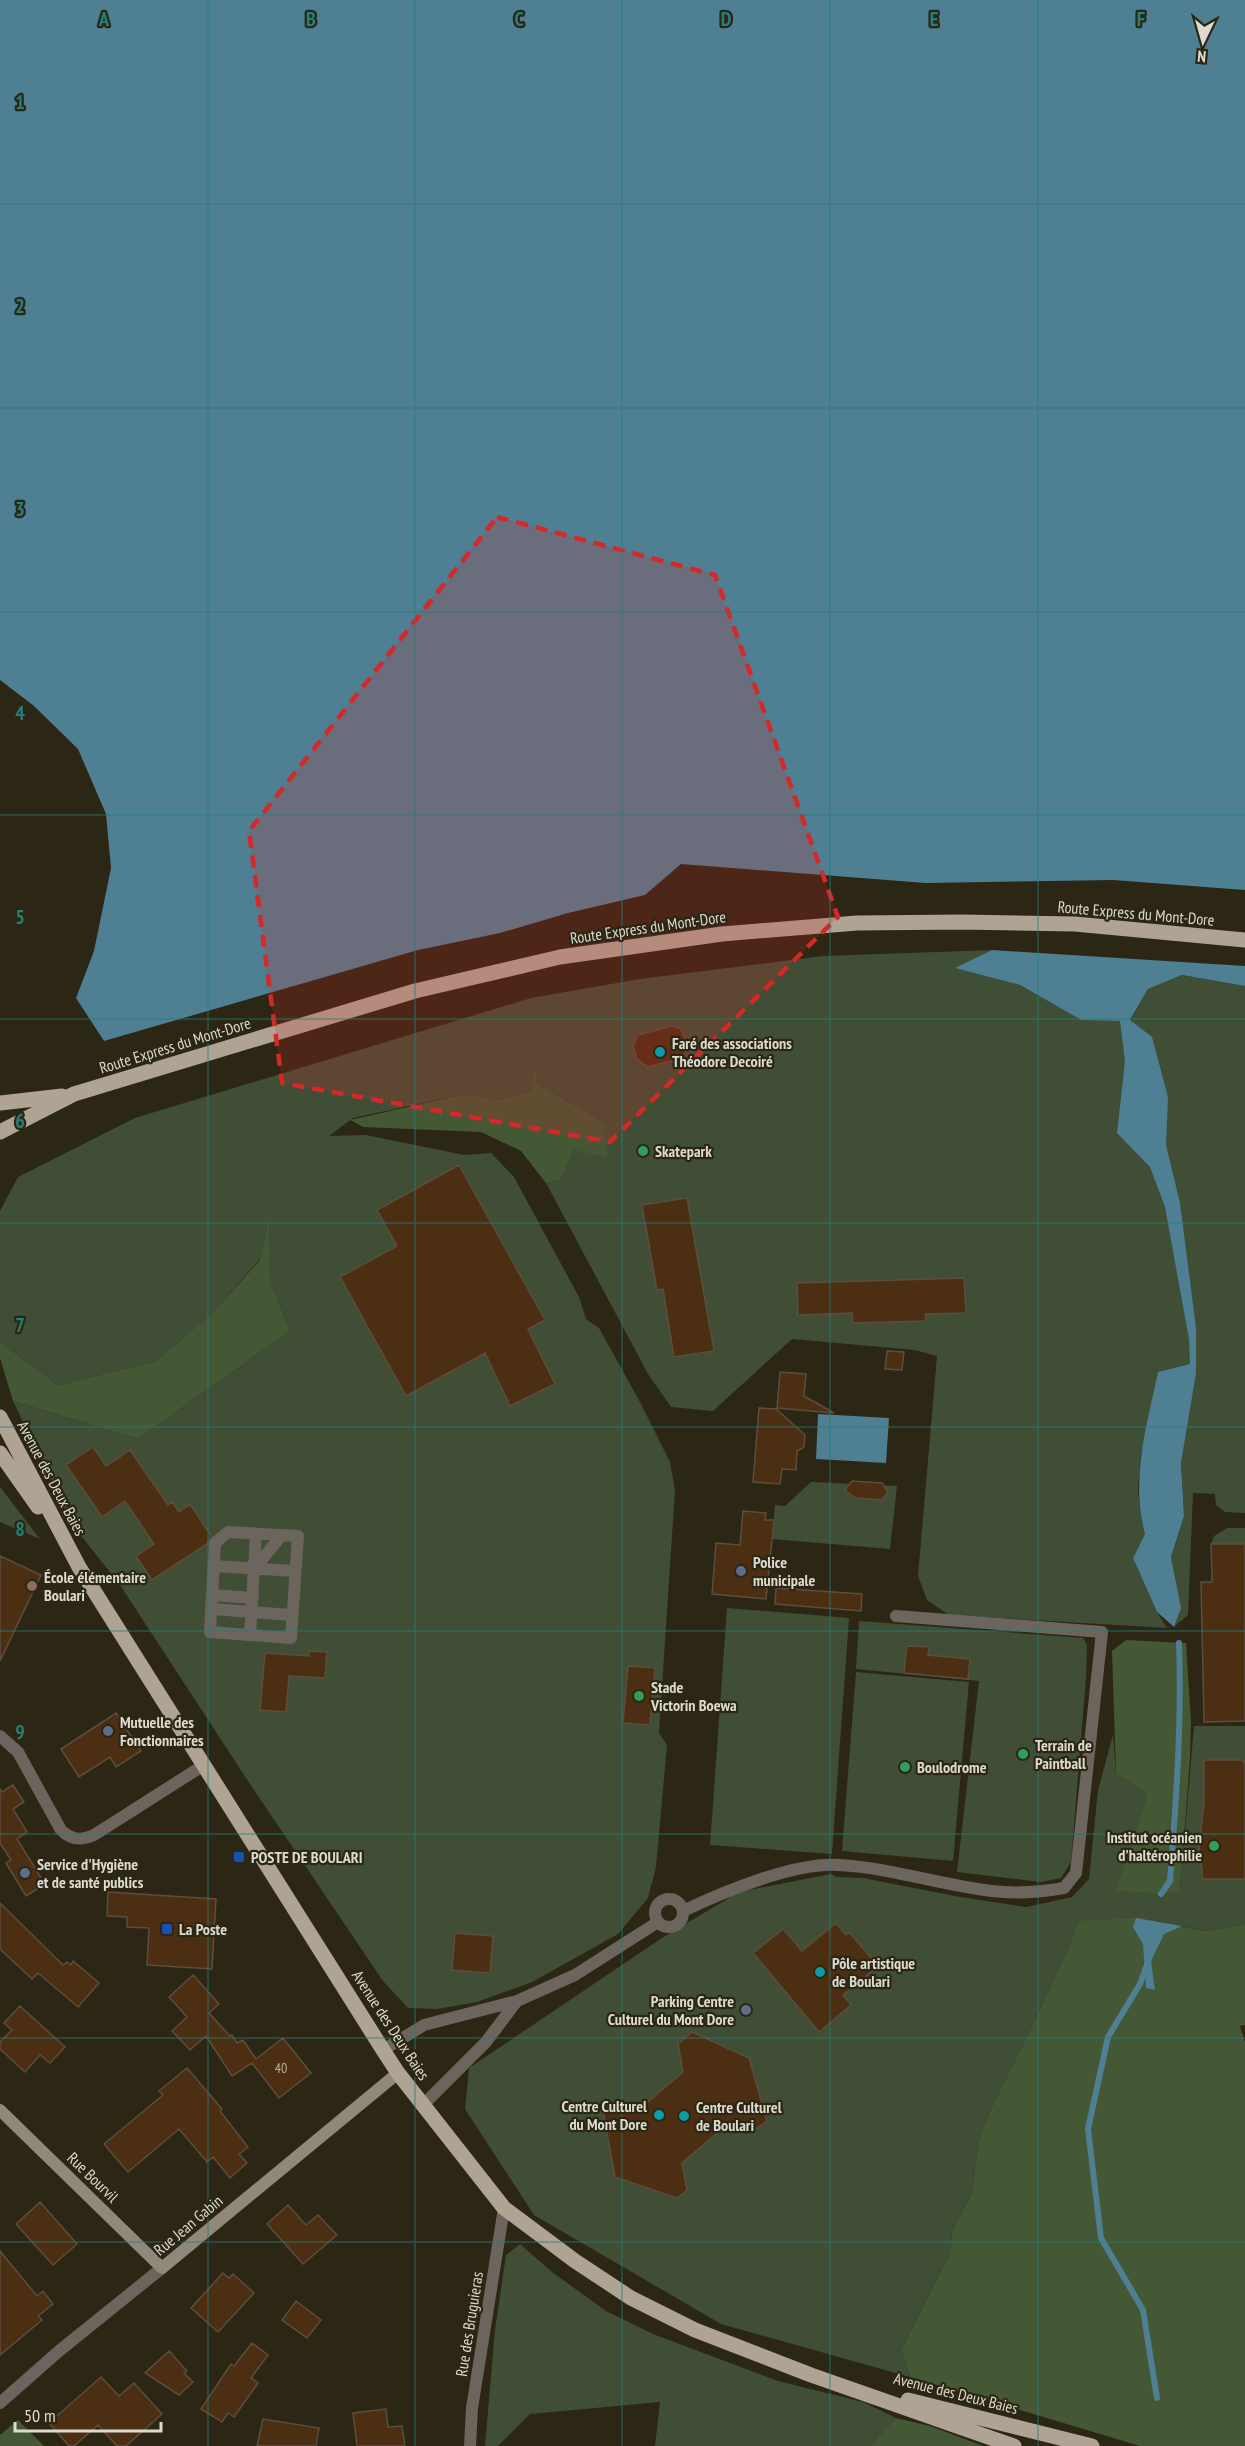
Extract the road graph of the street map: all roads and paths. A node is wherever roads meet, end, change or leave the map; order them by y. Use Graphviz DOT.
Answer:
graph roads {
  1 [pos="1245,940"];
  2 [pos="74,1094"];
  3 [pos="0,1103"];
  4 [pos="0,1132"];
  5 [pos="0,1417"];
  6 [pos="0,1453"];
  7 [pos="256,1534"];
  8 [pos="282,1535"];
  9 [pos="73,1556"];
  10 [pos="214,1566"];
  11 [pos="255,1568"];
  12 [pos="295,1571"];
  13 [pos="212,1595"];
  14 [pos="253,1598"];
  15 [pos="212,1609"];
  16 [pos="251,1612"];
  17 [pos="292,1615"];
  18 [pos="896,1616"];
  19 [pos="250,1635"];
  20 [pos="0,1736"];
  21 [pos="204,1765"];
  22 [pos="683,1911"];
  23 [pos="658,1922"];
  24 [pos="517,2001"];
  25 [pos="383,2050"];
  26 [pos="398,2073"];
  27 [pos="423,2105"];
  28 [pos="0,2110"];
  29 [pos="504,2208"];
  30 [pos="162,2268"];
  31 [pos="812,2375"];
  32 [pos="0,2403"];
  33 [pos="470,2446"];
  34 [pos="1014,2446"];
  35 [pos="1092,2446"];
  1 -- 2 [label="main road, Route Express du Mont-Dore"];
  2 -- 3 [label="main road, Route Express du Mont-Dore"];
  2 -- 4 [label="main road, Route Express du Mont-Dore"];
  5 -- 9 [label="main road, Avenue des Deux Baies"];
  6 -- 9 [label="main road, Avenue des Deux Baies"];
  7 -- 8 [label="street"];
  7 -- 10 [label="street"];
  7 -- 11 [label="street"];
  8 -- 11 [label="street"];
  8 -- 12 [label="street"];
  9 -- 21 [label="main road, Avenue des Deux Baies"];
  10 -- 11 [label="street"];
  10 -- 13 [label="street"];
  11 -- 12 [label="street"];
  11 -- 14 [label="street"];
  12 -- 17 [label="street"];
  13 -- 14 [label="street"];
  13 -- 15 [label="street"];
  14 -- 16 [label="street"];
  15 -- 16 [label="street"];
  15 -- 19 [label="street"];
  16 -- 17 [label="street"];
  16 -- 19 [label="street"];
  17 -- 19 [label="street"];
  18 -- 22 [label="street"];
  20 -- 21 [label="street"];
  21 -- 25 [label="main road, Avenue des Deux Baies"];
  22 -- 23 [label="street"];
  22 -- 23 [label="street"];
  23 -- 24 [label="street"];
  24 -- 25 [label="street"];
  24 -- 27 [label="street"];
  25 -- 26 [label="main road, Avenue des Deux Baies"];
  26 -- 27 [label="main road, Avenue des Deux Baies"];
  26 -- 30 [label="street, Rue Jean Gabin"];
  27 -- 29 [label="main road, Avenue des Deux Baies"];
  28 -- 30 [label="street, Rue Bourvil"];
  29 -- 31 [label="main road, Avenue des Deux Baies"];
  29 -- 33 [label="street, Rue des Bruguieras"];
  30 -- 32 [label="street, Rue Jean Gabin"];
  31 -- 34 [label="main road, Avenue des Deux Baies"];
  31 -- 35 [label="main road, Avenue des Deux Baies"];
}
